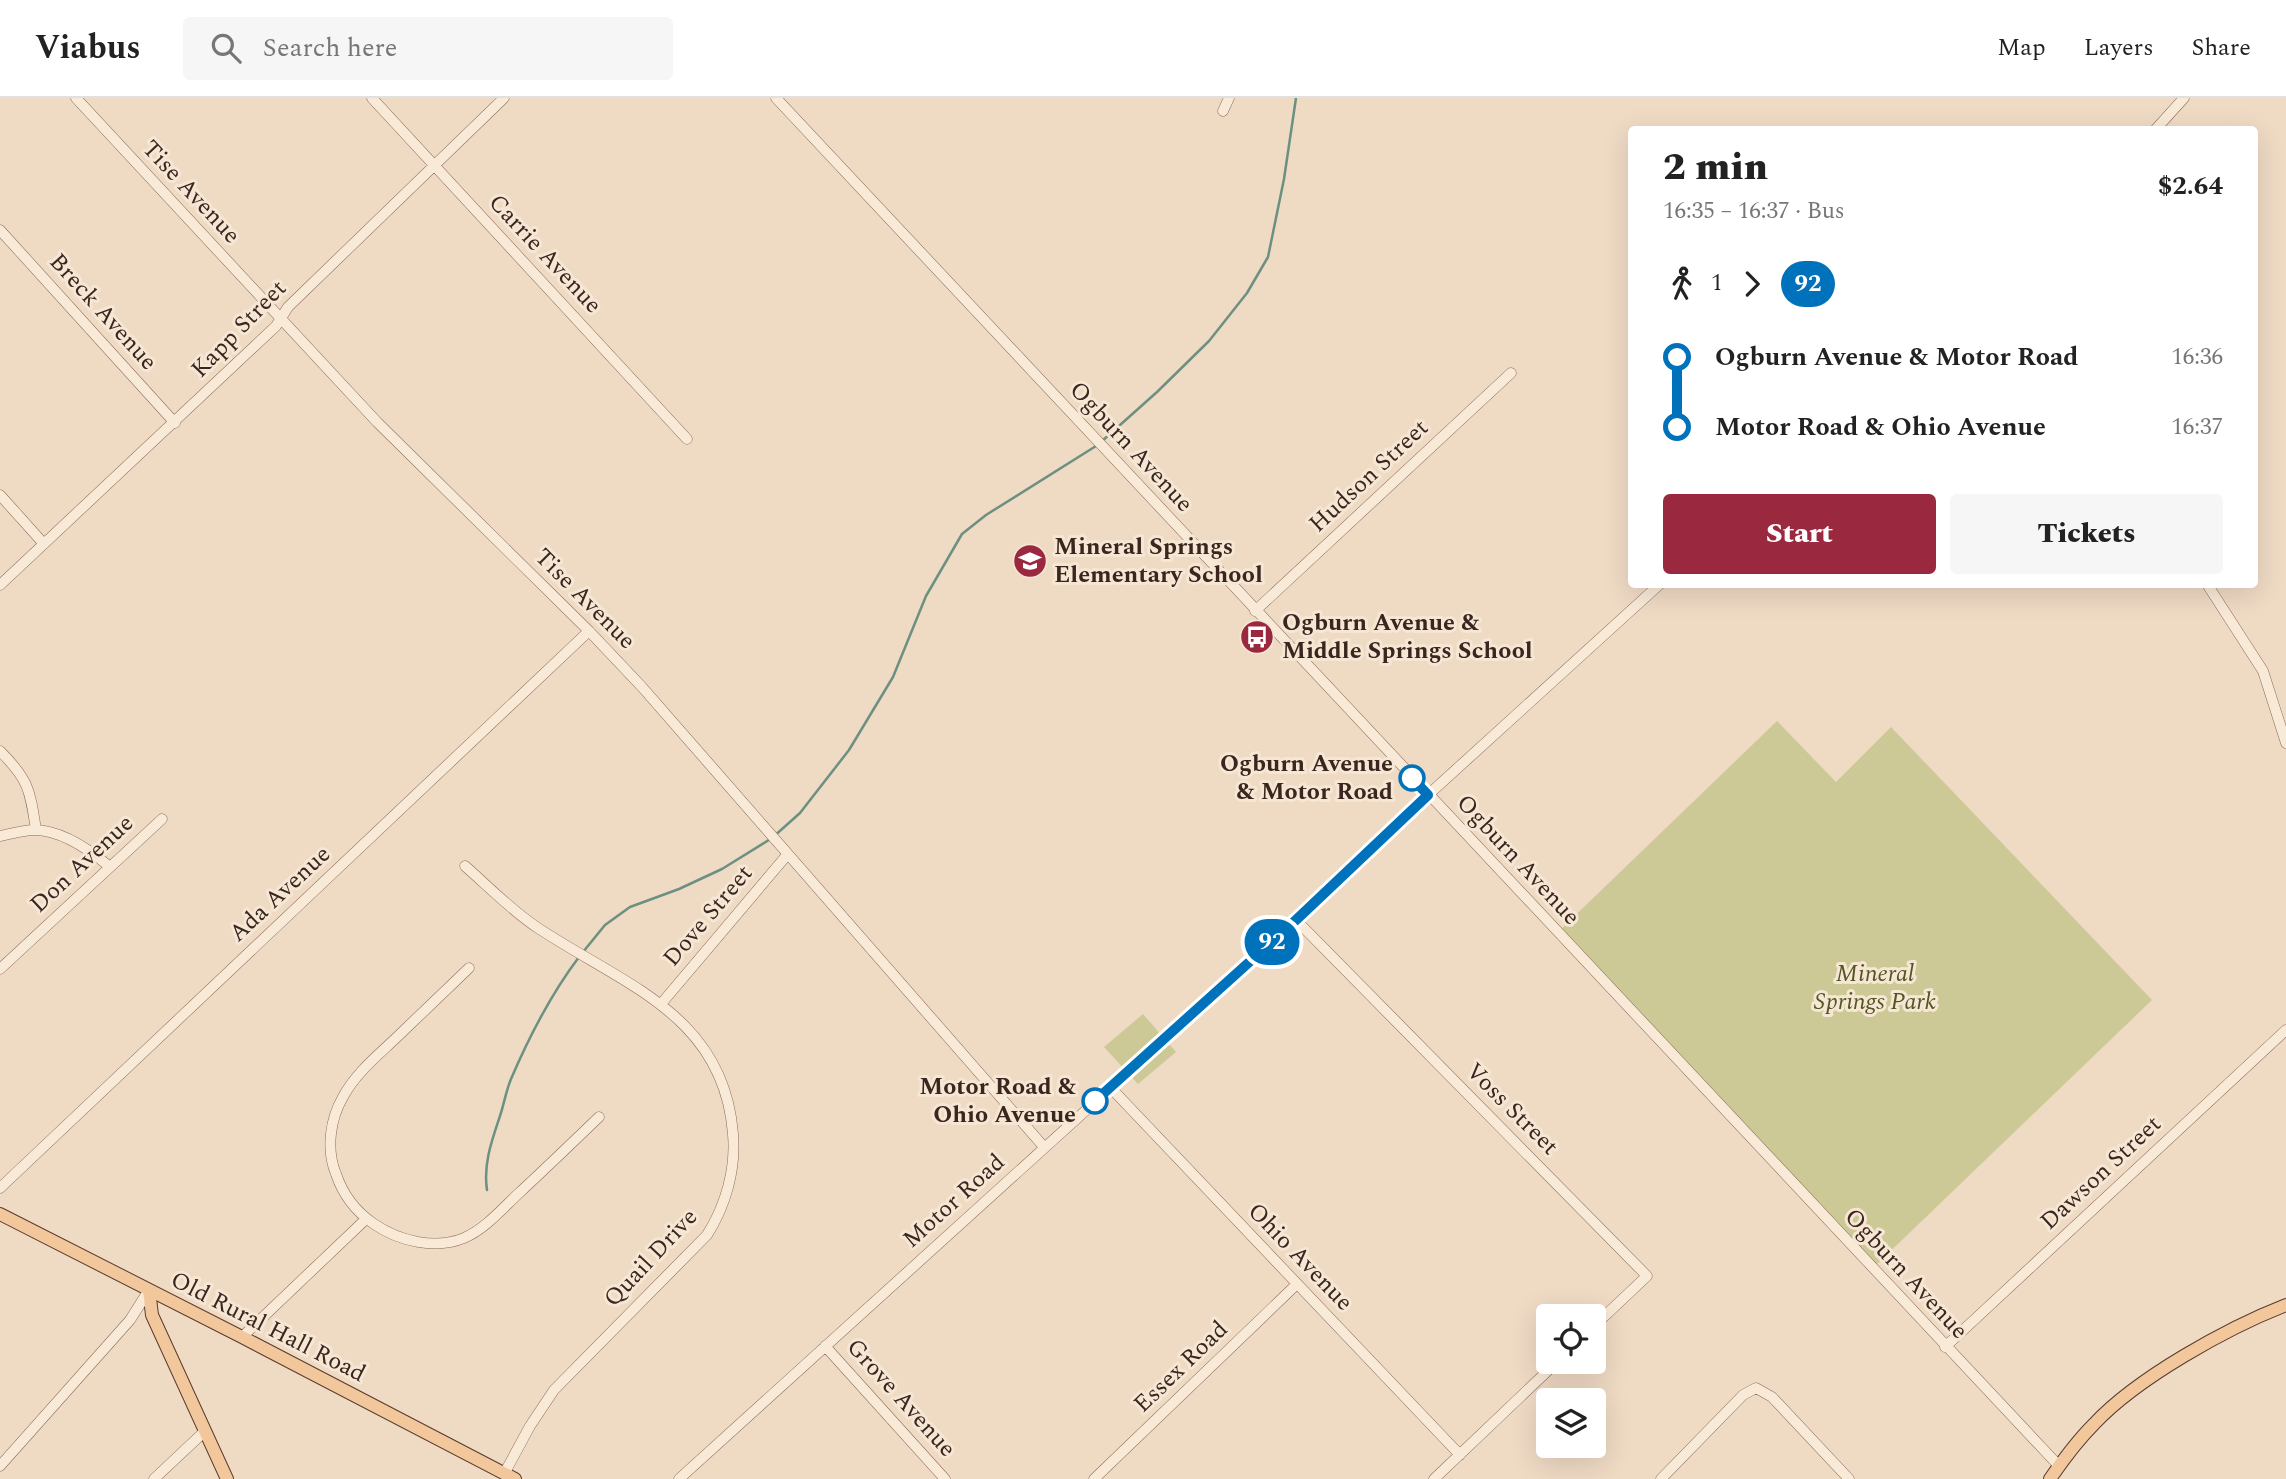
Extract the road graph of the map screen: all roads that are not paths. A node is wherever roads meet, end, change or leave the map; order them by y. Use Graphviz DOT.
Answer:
graph roads {
  1 [pos="76,98"];
  2 [pos="372,98"];
  3 [pos="504,98"];
  4 [pos="776,98"];
  5 [pos="1230,98"];
  6 [pos="2184,98"];
  7 [pos="1223,111"];
  8 [pos="2159,126"];
  9 [pos="435,165"];
  10 [pos="0,230"];
  11 [pos="280,318"];
  12 [pos="1511,373"];
  13 [pos="174,423"];
  14 [pos="687,439"];
  15 [pos="0,495"];
  16 [pos="44,544"];
  17 [pos="0,585"];
  18 [pos="1656,588"];
  19 [pos="2210,588"];
  20 [pos="1255,611"];
  21 [pos="589,631"];
  22 [pos="2286,743"];
  23 [pos="0,751"];
  24 [pos="1428,795"];
  25 [pos="162,819"];
  26 [pos="36,830"];
  27 [pos="0,836"];
  28 [pos="787,855"];
  29 [pos="465,866"];
  30 [pos="110,867"];
  31 [pos="1296,920"];
  32 [pos="469,968"];
  33 [pos="0,969"];
  34 [pos="661,1004"];
  35 [pos="2286,1030"];
  36 [pos="1110,1087"];
  37 [pos="599,1118"];
  38 [pos="1044,1147"];
  39 [pos="0,1188"];
  40 [pos="0,1214"];
  41 [pos="366,1219"];
  42 [pos="1297,1284"];
  43 [pos="149,1290"];
  44 [pos="2286,1305"];
  45 [pos="1606,1315"];
  46 [pos="242,1336"];
  47 [pos="825,1346"];
  48 [pos="1945,1347"];
  49 [pos="1544,1374"];
  50 [pos="205,1431"];
  51 [pos="1460,1455"];
  52 [pos="0,1466"];
  53 [pos="2059,1466"];
  54 [pos="510,1476"];
  55 [pos="154,1479"];
  56 [pos="227,1479"];
  57 [pos="679,1479"];
  58 [pos="946,1479"];
  59 [pos="1094,1479"];
  60 [pos="1433,1479"];
  61 [pos="1661,1479"];
  62 [pos="1849,1479"];
  63 [pos="2050,1479"];
  1 -- 11 [label="street, Tise Avenue"];
  2 -- 9 [label="street, Carrie Avenue"];
  3 -- 9 [label="street, Kapp Street"];
  4 -- 20 [label="street, Ogburn Avenue"];
  5 -- 7 [label="street"];
  6 -- 8 [label="street"];
  9 -- 11 [label="street, Kapp Street"];
  9 -- 14 [label="street, Carrie Avenue"];
  10 -- 13 [label="street, Breck Avenue"];
  11 -- 13 [label="street, Kapp Street"];
  11 -- 21 [label="street, Tise Avenue"];
  12 -- 20 [label="street, Hudson Street"];
  13 -- 16 [label="street, Kapp Street"];
  15 -- 16 [label="street"];
  16 -- 17 [label="street, Kapp Street"];
  18 -- 24 [label="street, Motor Road"];
  19 -- 22 [label="street"];
  20 -- 24 [label="street, Ogburn Avenue"];
  21 -- 28 [label="street, Tise Avenue"];
  21 -- 39 [label="street, Ada Avenue"];
  23 -- 26 [label="street"];
  24 -- 31 [label="street, Motor Road"];
  24 -- 48 [label="street, Ogburn Avenue"];
  25 -- 30 [label="street, Don Avenue"];
  26 -- 27 [label="street"];
  26 -- 30 [label="street"];
  28 -- 34 [label="street, Dove Street"];
  28 -- 38 [label="street, Tise Avenue"];
  29 -- 34 [label="street, Quail Drive"];
  30 -- 33 [label="street, Don Avenue"];
  31 -- 36 [label="street, Motor Road"];
  31 -- 45 [label="street, Voss Street"];
  32 -- 41 [label="street"];
  34 -- 54 [label="street, Quail Drive"];
  35 -- 48 [label="street, Dawson Street"];
  36 -- 38 [label="street, Motor Road"];
  36 -- 42 [label="street, Ohio Avenue"];
  37 -- 41 [label="street"];
  38 -- 47 [label="street, Motor Road"];
  40 -- 43 [label="main road, Old Rural Hall Road"];
  41 -- 46 [label="street"];
  42 -- 51 [label="street, Ohio Avenue"];
  42 -- 59 [label="street, Essex Road"];
  43 -- 46 [label="main road, Old Rural Hall Road"];
  43 -- 50 [label="main road"];
  43 -- 52 [label="street"];
  44 -- 53 [label="main road"];
  46 -- 54 [label="main road, Old Rural Hall Road"];
  47 -- 57 [label="street, Motor Road"];
  47 -- 58 [label="street, Grove Avenue"];
  48 -- 53 [label="street, Ogburn Avenue"];
  49 -- 51 [label="street"];
  50 -- 55 [label="street"];
  50 -- 56 [label="main road"];
  51 -- 60 [label="street"];
  53 -- 63 [label="main road"];
  61 -- 62 [label="street"];
}
